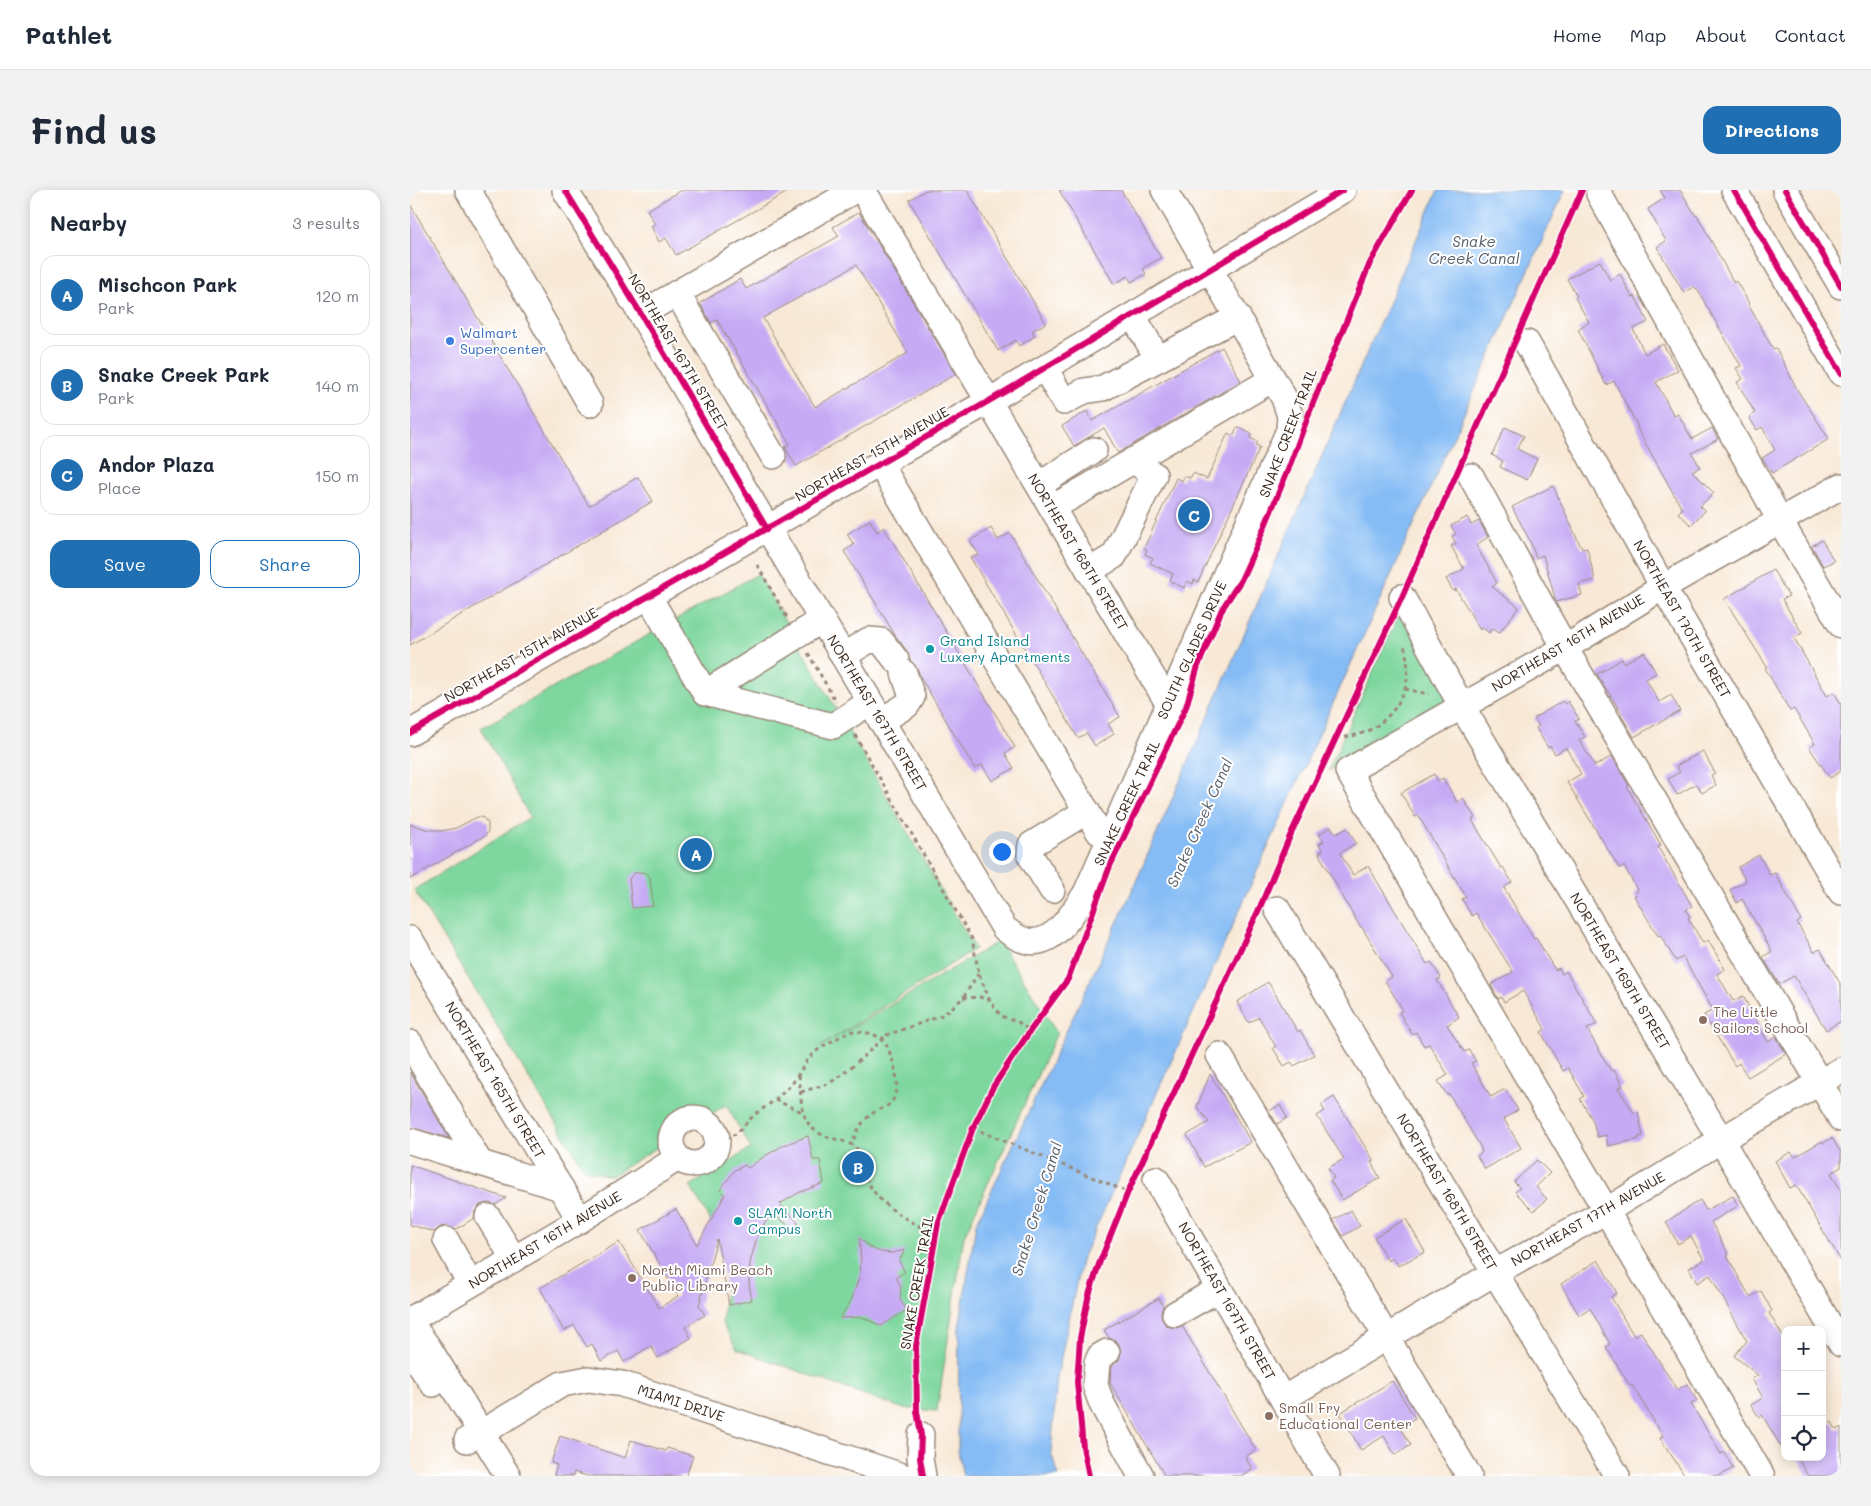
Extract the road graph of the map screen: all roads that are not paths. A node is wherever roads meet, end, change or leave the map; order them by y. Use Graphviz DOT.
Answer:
graph roads {
  1 [pos="468,190"];
  2 [pos="566,190"];
  3 [pos="855,190"];
  4 [pos="863,190"];
  5 [pos="1164,190"];
  6 [pos="1343,190"];
  7 [pos="1734,190"];
  8 [pos="1785,190"];
  9 [pos="1599,194"];
  10 [pos="1317,196"];
  11 [pos="1211,269"];
  12 [pos="1841,286"];
  13 [pos="677,293"];
  14 [pos="641,314"];
  15 [pos="1133,316"];
  16 [pos="1238,317"];
  17 [pos="1527,343"];
  18 [pos="1158,359"];
  19 [pos="1045,368"];
  20 [pos="1841,373"];
  21 [pos="1273,379"];
  22 [pos="988,401"];
  23 [pos="590,404"];
  24 [pos="749,416"];
  25 [pos="713,436"];
  26 [pos="1094,450"];
  27 [pos="773,456"];
  28 [pos="1133,460"];
  29 [pos="880,464"];
  30 [pos="1471,476"];
  31 [pos="1038,485"];
  32 [pos="1841,486"];
  33 [pos="1052,508"];
  34 [pos="1781,520"];
  35 [pos="767,529"];
  36 [pos="1089,571"];
  37 [pos="1663,587"];
  38 [pos="649,597"];
  39 [pos="1402,597"];
  40 [pos="822,620"];
  41 [pos="1841,625"];
  42 [pos="1565,648"];
  43 [pos="843,656"];
  44 [pos="705,692"];
  45 [pos="1168,703"];
  46 [pos="1461,706"];
  47 [pos="876,711"];
  48 [pos="410,733"];
  49 [pos="1087,811"];
  50 [pos="1110,836"];
  51 [pos="1052,890"];
  52 [pos="1841,892"];
  53 [pos="1276,909"];
  54 [pos="410,939"];
  55 [pos="1028,942"];
  56 [pos="410,1043"];
  57 [pos="1220,1056"];
  58 [pos="1841,1070"];
  59 [pos="1820,1082"];
  60 [pos="1841,1118"];
  61 [pos="1721,1140"];
  62 [pos="410,1141"];
  63 [pos="678,1158"];
  64 [pos="480,1163"];
  65 [pos="1156,1179"];
  66 [pos="561,1188"];
  67 [pos="1606,1211"];
  68 [pos="488,1217"];
  69 [pos="580,1220"];
  70 [pos="446,1240"];
  71 [pos="514,1259"];
  72 [pos="1496,1272"];
  73 [pos="470,1284"];
  74 [pos="1219,1289"];
  75 [pos="1175,1314"];
  76 [pos="410,1321"];
  77 [pos="1387,1337"];
  78 [pos="1841,1344"];
  79 [pos="410,1352"];
  80 [pos="1107,1352"];
  81 [pos="1283,1399"];
  82 [pos="921,1435"];
  83 [pos="475,1436"];
  84 [pos="488,1476"];
  85 [pos="508,1476"];
  86 [pos="902,1476"];
  87 [pos="923,1476"];
  88 [pos="1141,1476"];
  89 [pos="1328,1476"];
  90 [pos="1469,1476"];
  91 [pos="1617,1476"];
  92 [pos="1762,1476"];
  1 -- 23 [label="street"];
  2 -- 14 [label="street, NORTHEAST 167TH STREET"];
  3 -- 13 [label="street"];
  4 -- 22 [label="street, NORTHEAST 168TH STREET"];
  5 -- 11 [label="street"];
  6 -- 10 [label="street, NORTHEAST 15TH AVENUE"];
  7 -- 20 [label="street"];
  8 -- 12 [label="street"];
  9 -- 34 [label="street"];
  10 -- 11 [label="street, NORTHEAST 15TH AVENUE"];
  11 -- 15 [label="street, NORTHEAST 15TH AVENUE"];
  11 -- 16 [label="street"];
  13 -- 14 [label="street"];
  13 -- 24 [label="street"];
  14 -- 25 [label="street, NORTHEAST 167TH STREET"];
  15 -- 18 [label="street"];
  15 -- 19 [label="street, NORTHEAST 15TH AVENUE"];
  16 -- 18 [label="street"];
  16 -- 21 [label="street"];
  17 -- 37 [label="street, NORTHEAST 170TH STREET"];
  18 -- 19 [label="street"];
  19 -- 22 [label="street, NORTHEAST 15TH AVENUE"];
  21 -- 28 [label="street"];
  21 -- 45 [label="street, SOUTH GLADES DRIVE"];
  22 -- 29 [label="street, NORTHEAST 15TH AVENUE"];
  22 -- 31 [label="street, NORTHEAST 168TH STREET"];
  24 -- 25 [label="street"];
  24 -- 27 [label="street"];
  25 -- 35 [label="street, NORTHEAST 167TH STREET"];
  26 -- 31 [label="street"];
  28 -- 33 [label="street"];
  28 -- 36 [label="street"];
  29 -- 35 [label="street, NORTHEAST 15TH AVENUE"];
  29 -- 49 [label="street"];
  30 -- 42 [label="street"];
  31 -- 33 [label="street, NORTHEAST 168TH STREET"];
  32 -- 34 [label="street, NORTHEAST 16TH AVENUE"];
  33 -- 36 [label="street, NORTHEAST 168TH STREET"];
  34 -- 37 [label="street, NORTHEAST 16TH AVENUE"];
  34 -- 41 [label="street"];
  35 -- 38 [label="street, NORTHEAST 15TH AVENUE"];
  35 -- 40 [label="street, NORTHEAST 167TH STREET"];
  36 -- 45 [label="street, NORTHEAST 168TH STREET"];
  37 -- 42 [label="street, NORTHEAST 16TH AVENUE"];
  37 -- 52 [label="street, NORTHEAST 170TH STREET"];
  38 -- 44 [label="street"];
  38 -- 48 [label="street, NORTHEAST 15TH AVENUE"];
  39 -- 46 [label="street, NORTHEAST 169TH STREET"];
  40 -- 43 [label="street, NORTHEAST 167TH STREET"];
  40 -- 44 [label="street"];
  42 -- 46 [label="street, NORTHEAST 16TH AVENUE"];
  42 -- 59 [label="street"];
  43 -- 47 [label="street, NORTHEAST 167TH STREET"];
  43 -- 47 [label="street"];
  44 -- 47 [label="street"];
  45 -- 50 [label="street, SOUTH GLADES DRIVE"];
  46 -- 61 [label="street, NORTHEAST 169TH STREET"];
  46 -- 67 [label="street, NORTHEAST 16TH AVENUE"];
  47 -- 55 [label="street, NORTHEAST 167TH STREET"];
  49 -- 50 [label="street"];
  49 -- 51 [label="street"];
  50 -- 55 [label="street, SOUTH GLADES DRIVE"];
  53 -- 72 [label="street, NORTHEAST 168TH STREET"];
  54 -- 66 [label="street, NORTHEAST 165TH STREET"];
  56 -- 64 [label="street"];
  57 -- 77 [label="street"];
  58 -- 59 [label="street, NORTHEAST 17TH AVENUE"];
  59 -- 60 [label="street"];
  59 -- 61 [label="street, NORTHEAST 17TH AVENUE"];
  61 -- 67 [label="street, NORTHEAST 17TH AVENUE"];
  61 -- 78 [label="street, NORTHEAST 169TH STREET"];
  62 -- 64 [label="street"];
  63 -- 63 [label="street"];
  63 -- 69 [label="street, NORTHEAST 16TH AVENUE"];
  64 -- 66 [label="street"];
  65 -- 74 [label="street, NORTHEAST 167TH STREET"];
  66 -- 69 [label="street, NORTHEAST 165TH STREET"];
  67 -- 72 [label="street, NORTHEAST 17TH AVENUE"];
  67 -- 92 [label="street"];
  68 -- 71 [label="street"];
  69 -- 71 [label="street, NORTHEAST 16TH AVENUE"];
  70 -- 73 [label="street"];
  71 -- 73 [label="street, NORTHEAST 16TH AVENUE"];
  72 -- 77 [label="street, NORTHEAST 17TH AVENUE"];
  72 -- 91 [label="street, NORTHEAST 168TH STREET"];
  73 -- 76 [label="street, NORTHEAST 16TH AVENUE"];
  74 -- 75 [label="street"];
  74 -- 81 [label="street, NORTHEAST 167TH STREET"];
  76 -- 83 [label="street"];
  77 -- 81 [label="street, NORTHEAST 17TH AVENUE"];
  77 -- 90 [label="street"];
  79 -- 83 [label="street"];
  80 -- 88 [label="street"];
  81 -- 89 [label="street, NORTHEAST 167TH STREET"];
  82 -- 87 [label="street"];
  83 -- 84 [label="street"];
  83 -- 85 [label="street"];
  83 -- 86 [label="street, MIAMI DRIVE"];
}
